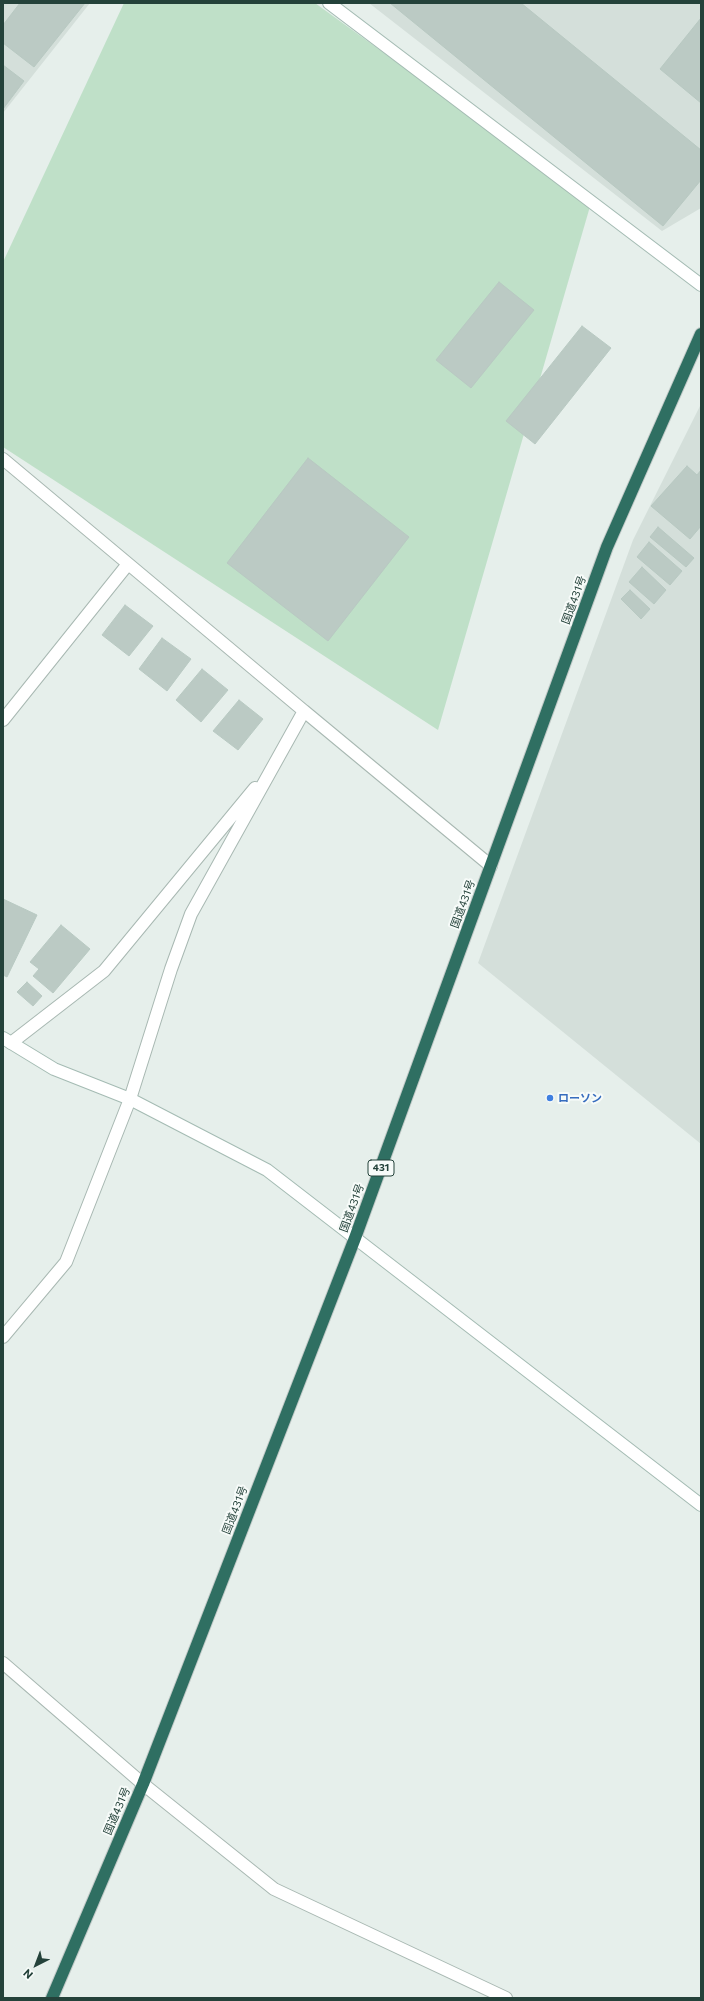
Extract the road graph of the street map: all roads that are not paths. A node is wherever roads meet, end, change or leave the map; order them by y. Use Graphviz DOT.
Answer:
graph roads {
  1 [pos="329,3"];
  2 [pos="701,285"];
  3 [pos="701,334"];
  4 [pos="3,459"];
  5 [pos="128,564"];
  6 [pos="304,711"];
  7 [pos="3,720"];
  8 [pos="275,764"];
  9 [pos="490,866"];
  10 [pos="7,1040"];
  11 [pos="130,1099"];
  12 [pos="355,1238"];
  13 [pos="3,1337"];
  14 [pos="701,1505"];
  15 [pos="3,1663"];
  16 [pos="143,1784"];
  17 [pos="52,1998"];
  18 [pos="506,1998"];
  1 -- 2 [label="street"];
  3 -- 9 [label="highway, 国道431号 / 431"];
  4 -- 5 [label="street"];
  5 -- 6 [label="street"];
  5 -- 7 [label="street"];
  6 -- 8 [label="street"];
  6 -- 9 [label="street"];
  8 -- 10 [label="street"];
  8 -- 11 [label="street"];
  9 -- 12 [label="highway, 国道431号 / 431"];
  10 -- 11 [label="street"];
  11 -- 12 [label="street"];
  11 -- 13 [label="street"];
  12 -- 14 [label="street"];
  12 -- 16 [label="highway, 国道431号 / 431"];
  15 -- 16 [label="street"];
  16 -- 17 [label="highway, 国道431号 / 431"];
  16 -- 18 [label="street"];
}
